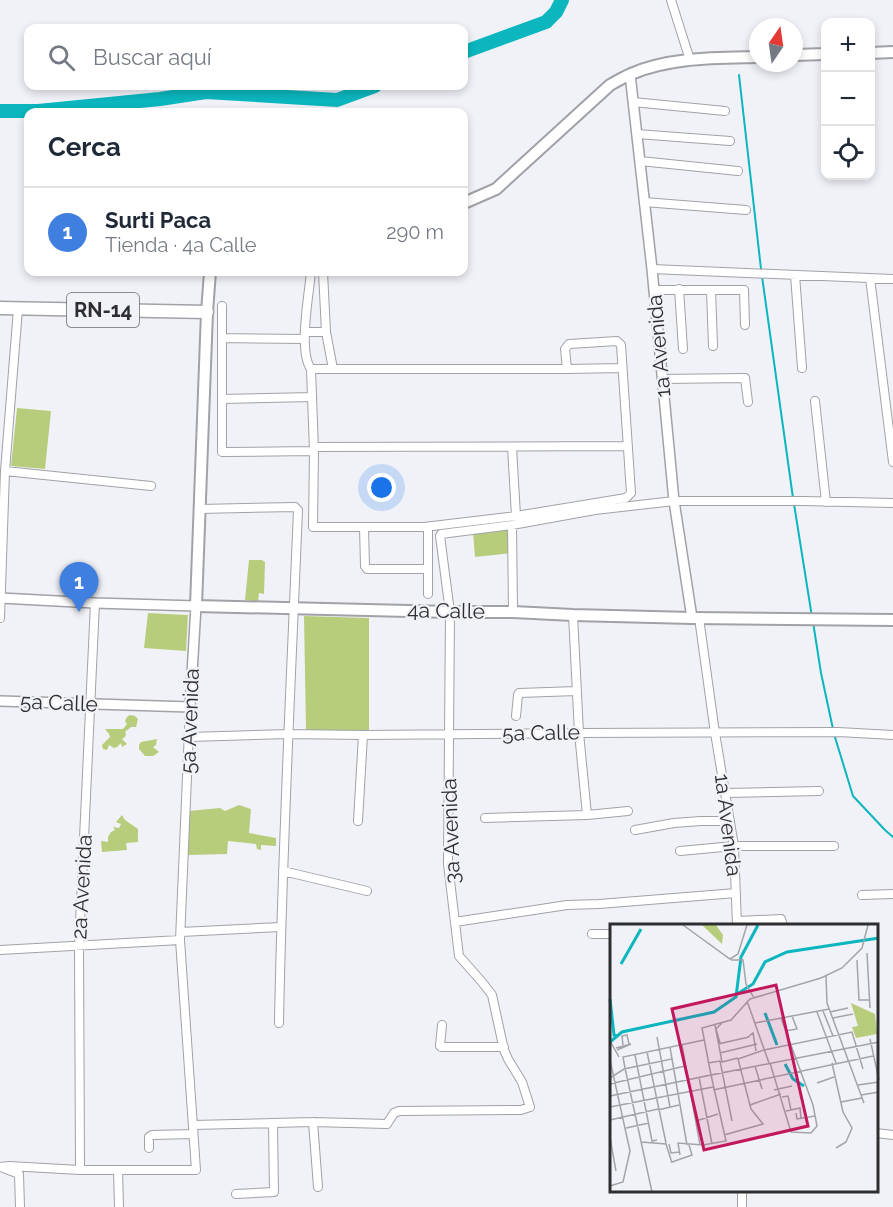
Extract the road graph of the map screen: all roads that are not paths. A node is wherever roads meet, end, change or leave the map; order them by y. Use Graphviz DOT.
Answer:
graph roads {
  1 [pos="671,0"];
  2 [pos="893,52"];
  3 [pos="875,53"];
  4 [pos="821,54"];
  5 [pos="803,55"];
  6 [pos="749,57"];
  7 [pos="690,60"];
  8 [pos="632,73"];
  9 [pos="633,102"];
  10 [pos="725,111"];
  11 [pos="637,134"];
  12 [pos="730,141"];
  13 [pos="640,161"];
  14 [pos="738,171"];
  15 [pos="468,201"];
  16 [pos="644,202"];
  17 [pos="746,210"];
  18 [pos="652,269"];
  19 [pos="795,275"];
  20 [pos="210,276"];
  21 [pos="311,276"];
  22 [pos="323,276"];
  23 [pos="870,278"];
  24 [pos="893,279"];
  25 [pos="679,289"];
  26 [pos="654,290"];
  27 [pos="711,290"];
  28 [pos="222,306"];
  29 [pos="0,308"];
  30 [pos="18,309"];
  31 [pos="207,312"];
  32 [pos="745,325"];
  33 [pos="326,332"];
  34 [pos="305,335"];
  35 [pos="222,338"];
  36 [pos="713,346"];
  37 [pos="683,349"];
  38 [pos="622,368"];
  39 [pos="802,368"];
  40 [pos="311,369"];
  41 [pos="333,369"];
  42 [pos="567,369"];
  43 [pos="662,379"];
  44 [pos="889,393"];
  45 [pos="312,397"];
  46 [pos="222,399"];
  47 [pos="814,401"];
  48 [pos="748,402"];
  49 [pos="628,446"];
  50 [pos="512,447"];
  51 [pos="314,449"];
  52 [pos="893,462"];
  53 [pos="5,471"];
  54 [pos="151,486"];
  55 [pos="2,490"];
  56 [pos="674,501"];
  57 [pos="826,502"];
  58 [pos="893,503"];
  59 [pos="199,509"];
  60 [pos="516,516"];
  61 [pos="512,525"];
  62 [pos="364,527"];
  63 [pos="428,527"];
  64 [pos="428,569"];
  65 [pos="428,594"];
  66 [pos="1,598"];
  67 [pos="95,603"];
  68 [pos="196,606"];
  69 [pos="294,608"];
  70 [pos="450,612"];
  71 [pos="513,612"];
  72 [pos="573,615"];
  73 [pos="0,618"];
  74 [pos="696,618"];
  75 [pos="893,620"];
  76 [pos="577,691"];
  77 [pos="0,701"];
  78 [pos="91,704"];
  79 [pos="190,706"];
  80 [pos="516,716"];
  81 [pos="579,733"];
  82 [pos="715,733"];
  83 [pos="288,734"];
  84 [pos="363,735"];
  85 [pos="449,735"];
  86 [pos="893,735"];
  87 [pos="189,737"];
  88 [pos="819,791"];
  89 [pos="725,793"];
  90 [pos="628,812"];
  91 [pos="587,815"];
  92 [pos="485,818"];
  93 [pos="358,821"];
  94 [pos="730,821"];
  95 [pos="635,830"];
  96 [pos="734,846"];
  97 [pos="834,846"];
  98 [pos="680,851"];
  99 [pos="283,871"];
  100 [pos="368,891"];
  101 [pos="736,893"];
  102 [pos="893,894"];
  103 [pos="862,895"];
  104 [pos="455,922"];
  105 [pos="782,922"];
  106 [pos="737,923"];
  107 [pos="280,927"];
  108 [pos="592,934"];
  109 [pos="610,934"];
  110 [pos="181,936"];
  111 [pos="79,945"];
  112 [pos="0,950"];
  113 [pos="279,1023"];
  114 [pos="442,1025"];
  115 [pos="504,1047"];
  116 [pos="313,1122"];
  117 [pos="273,1123"];
  118 [pos="193,1130"];
  119 [pos="878,1133"];
  120 [pos="893,1135"];
  121 [pos="149,1148"];
  122 [pos="0,1167"];
  123 [pos="80,1170"];
  124 [pos="118,1170"];
  125 [pos="318,1187"];
  126 [pos="741,1192"];
  127 [pos="236,1194"];
  128 [pos="20,1207"];
  129 [pos="119,1207"];
  130 [pos="742,1207"];
  1 -- 7 [label="street"];
  2 -- 3 [label="main road"];
  4 -- 5 [label="main road"];
  6 -- 7 [label="main road"];
  7 -- 8 [label="main road"];
  8 -- 9 [label="street, 1a Avenida"];
  8 -- 15 [label="main road"];
  9 -- 10 [label="street"];
  9 -- 11 [label="street, 1a Avenida"];
  11 -- 12 [label="street"];
  11 -- 13 [label="street, 1a Avenida"];
  13 -- 14 [label="street"];
  13 -- 16 [label="street, 1a Avenida"];
  16 -- 17 [label="street"];
  16 -- 18 [label="street, 1a Avenida"];
  18 -- 19 [label="street"];
  18 -- 26 [label="street, 1a Avenida"];
  19 -- 23 [label="street"];
  19 -- 39 [label="street"];
  20 -- 31 [label="main road, 5a Avenida"];
  21 -- 34 [label="street"];
  22 -- 33 [label="street"];
  23 -- 24 [label="street"];
  23 -- 44 [label="street"];
  25 -- 26 [label="street"];
  25 -- 27 [label="street"];
  25 -- 37 [label="street"];
  26 -- 43 [label="street, 1a Avenida"];
  27 -- 32 [label="street"];
  27 -- 36 [label="street"];
  28 -- 35 [label="street"];
  29 -- 30 [label="main road, RN-14"];
  30 -- 31 [label="main road, RN-14"];
  30 -- 53 [label="street"];
  31 -- 59 [label="main road, 5a Avenida"];
  33 -- 34 [label="street"];
  33 -- 41 [label="street"];
  34 -- 35 [label="street"];
  34 -- 40 [label="street"];
  35 -- 46 [label="street"];
  38 -- 42 [label="street"];
  38 -- 42 [label="street"];
  38 -- 49 [label="street"];
  40 -- 41 [label="street"];
  40 -- 45 [label="street"];
  41 -- 42 [label="street"];
  43 -- 48 [label="street"];
  43 -- 56 [label="street, 1a Avenida"];
  44 -- 52 [label="street"];
  45 -- 46 [label="street"];
  45 -- 51 [label="street"];
  46 -- 51 [label="street"];
  47 -- 57 [label="street"];
  49 -- 50 [label="street"];
  49 -- 60 [label="street"];
  50 -- 51 [label="street"];
  50 -- 60 [label="street"];
  51 -- 62 [label="street"];
  53 -- 54 [label="street"];
  53 -- 55 [label="street"];
  55 -- 66 [label="street"];
  56 -- 57 [label="street"];
  56 -- 61 [label="street"];
  56 -- 74 [label="street, 1a Avenida"];
  57 -- 58 [label="street"];
  59 -- 68 [label="main road, 5a Avenida"];
  59 -- 69 [label="street"];
  60 -- 63 [label="street"];
  61 -- 70 [label="street, 3a Avenida"];
  61 -- 71 [label="street"];
  62 -- 63 [label="street"];
  62 -- 64 [label="street"];
  63 -- 64 [label="street"];
  64 -- 65 [label="street"];
  66 -- 67 [label="street, 4a Calle"];
  66 -- 73 [label="street"];
  67 -- 68 [label="street, 4a Calle"];
  67 -- 78 [label="street, 2a Avenida"];
  68 -- 69 [label="main road, 4a Calle"];
  68 -- 79 [label="street, 5a Avenida"];
  69 -- 70 [label="main road, 4a Calle"];
  69 -- 83 [label="street"];
  70 -- 71 [label="main road, 4a Calle"];
  70 -- 85 [label="street, 3a Avenida"];
  71 -- 72 [label="main road, 4a Calle"];
  72 -- 74 [label="main road, 4a Calle"];
  72 -- 76 [label="street"];
  74 -- 75 [label="main road, 4a Calle"];
  74 -- 82 [label="street, 1a Avenida"];
  76 -- 80 [label="street"];
  76 -- 81 [label="street"];
  77 -- 78 [label="street, 5a Calle"];
  78 -- 79 [label="street, 5a Calle"];
  78 -- 111 [label="street, 2a Avenida"];
  79 -- 87 [label="street, 5a Avenida"];
  81 -- 82 [label="street, 5a Calle"];
  81 -- 85 [label="street, 5a Calle"];
  81 -- 91 [label="street"];
  82 -- 86 [label="street, 5a Calle"];
  82 -- 89 [label="street, 1a Avenida"];
  83 -- 84 [label="street, 5a Calle"];
  83 -- 87 [label="street, 5a Calle"];
  83 -- 99 [label="street"];
  84 -- 85 [label="street, 5a Calle"];
  84 -- 93 [label="street"];
  85 -- 104 [label="street, 3a Avenida"];
  87 -- 110 [label="street, 5a Avenida"];
  88 -- 89 [label="street"];
  89 -- 94 [label="street, 1a Avenida"];
  90 -- 91 [label="street"];
  91 -- 92 [label="street"];
  94 -- 95 [label="street"];
  94 -- 96 [label="street, 1a Avenida"];
  96 -- 97 [label="street"];
  96 -- 98 [label="street"];
  96 -- 101 [label="street, 1a Avenida"];
  99 -- 100 [label="street"];
  99 -- 107 [label="street"];
  101 -- 104 [label="street"];
  101 -- 106 [label="street, 1a Avenida"];
  102 -- 103 [label="street"];
  104 -- 115 [label="street, 3a Avenida"];
  105 -- 106 [label="street"];
  107 -- 110 [label="street"];
  107 -- 113 [label="street"];
  108 -- 109 [label="street"];
  110 -- 111 [label="street"];
  110 -- 118 [label="street, 5a Avenida"];
  111 -- 112 [label="street"];
  111 -- 123 [label="street, 2a Avenida"];
  114 -- 115 [label="street"];
  115 -- 116 [label="street, 3a Avenida"];
  116 -- 117 [label="street"];
  116 -- 125 [label="street"];
  117 -- 118 [label="street"];
  117 -- 127 [label="street"];
  118 -- 121 [label="street"];
  118 -- 124 [label="street, 5a Avenida"];
  119 -- 120 [label="street"];
  122 -- 123 [label="street"];
  122 -- 128 [label="street"];
  123 -- 124 [label="street"];
  124 -- 129 [label="street"];
  126 -- 130 [label="street"];
}
